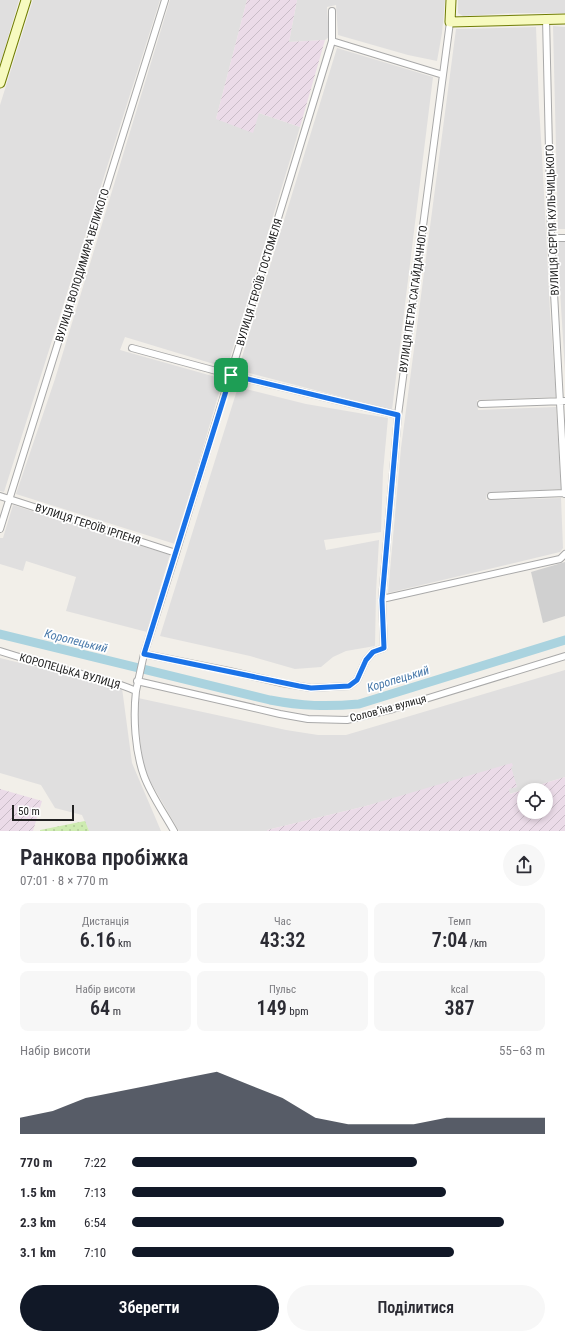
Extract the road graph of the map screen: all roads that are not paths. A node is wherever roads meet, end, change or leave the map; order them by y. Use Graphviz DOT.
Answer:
graph roads {
  1 [pos="26,0"];
  2 [pos="165,0"];
  3 [pos="451,0"];
  4 [pos="332,11"];
  5 [pos="546,18"];
  6 [pos="565,19"];
  7 [pos="450,22"];
  8 [pos="332,42"];
  9 [pos="443,75"];
  10 [pos="0,83"];
  11 [pos="551,238"];
  12 [pos="565,238"];
  13 [pos="132,348"];
  14 [pos="231,375"];
  15 [pos="562,402"];
  16 [pos="481,404"];
  17 [pos="398,415"];
  18 [pos="565,493"];
  19 [pos="0,496"];
  20 [pos="491,496"];
  21 [pos="9,499"];
  22 [pos="0,529"];
  23 [pos="176,553"];
  24 [pos="565,554"];
  25 [pos="382,600"];
  26 [pos="0,652"];
  27 [pos="144,654"];
  28 [pos="565,656"];
  29 [pos="138,682"];
  30 [pos="136,691"];
  31 [pos="174,831"];
  1 -- 10 [label="street"];
  2 -- 21 [label="street, ВУЛИЦЯ ВОЛОДИМИРА ВЕЛИКОГО"];
  3 -- 7 [label="street, ВУЛИЦЯ ПЕТРА САГАЙДАЧНОГО"];
  4 -- 8 [label="street, ВУЛИЦЯ ГЕРОЇВ ГОСТОМЕЛЯ"];
  5 -- 6 [label="street"];
  5 -- 7 [label="street"];
  5 -- 11 [label="street, ВУЛИЦЯ СЕРГІЯ КУЛЬЧИЦЬКОГО"];
  7 -- 9 [label="street, ВУЛИЦЯ ПЕТРА САГАЙДАЧНОГО"];
  8 -- 9 [label="street"];
  8 -- 14 [label="street, ВУЛИЦЯ ГЕРОЇВ ГОСТОМЕЛЯ"];
  9 -- 17 [label="street, ВУЛИЦЯ ПЕТРА САГАЙДАЧНОГО"];
  11 -- 12 [label="street"];
  11 -- 15 [label="street, ВУЛИЦЯ СЕРГІЯ КУЛЬЧИЦЬКОГО"];
  13 -- 14 [label="street"];
  14 -- 17 [label="street"];
  14 -- 23 [label="street, ВУЛИЦЯ ГЕРОЇВ ГОСТОМЕЛЯ"];
  15 -- 16 [label="street"];
  15 -- 18 [label="street, ВУЛИЦЯ СЕРГІЯ КУЛЬЧИЦЬКОГО"];
  17 -- 25 [label="street, ВУЛИЦЯ ПЕТРА САГАЙДАЧНОГО"];
  18 -- 20 [label="street"];
  19 -- 21 [label="street, ВУЛИЦЯ ГЕРОЇВ ІРПЕНЯ"];
  21 -- 22 [label="street, ВУЛИЦЯ ВОЛОДИМИРА ВЕЛИКОГО"];
  21 -- 23 [label="street, ВУЛИЦЯ ГЕРОЇВ ІРПЕНЯ"];
  23 -- 27 [label="street, ВУЛИЦЯ ГЕРОЇВ ГОСТОМЕЛЯ"];
  24 -- 25 [label="street"];
  25 -- 27 [label="street, ВУЛИЦЯ ПЕТРА САГАЙДАЧНОГО"];
  26 -- 30 [label="street, КОРОПЕЦЬКА ВУЛИЦЯ"];
  27 -- 29 [label="street, ВУЛИЦЯ ГЕРОЇВ ГОСТОМЕЛЯ"];
  28 -- 29 [label="street, Соловʼїна вулиця"];
  29 -- 30 [label="street, ВУЛИЦЯ ГЕРОЇВ ГОСТОМЕЛЯ"];
  30 -- 31 [label="street"];
}
